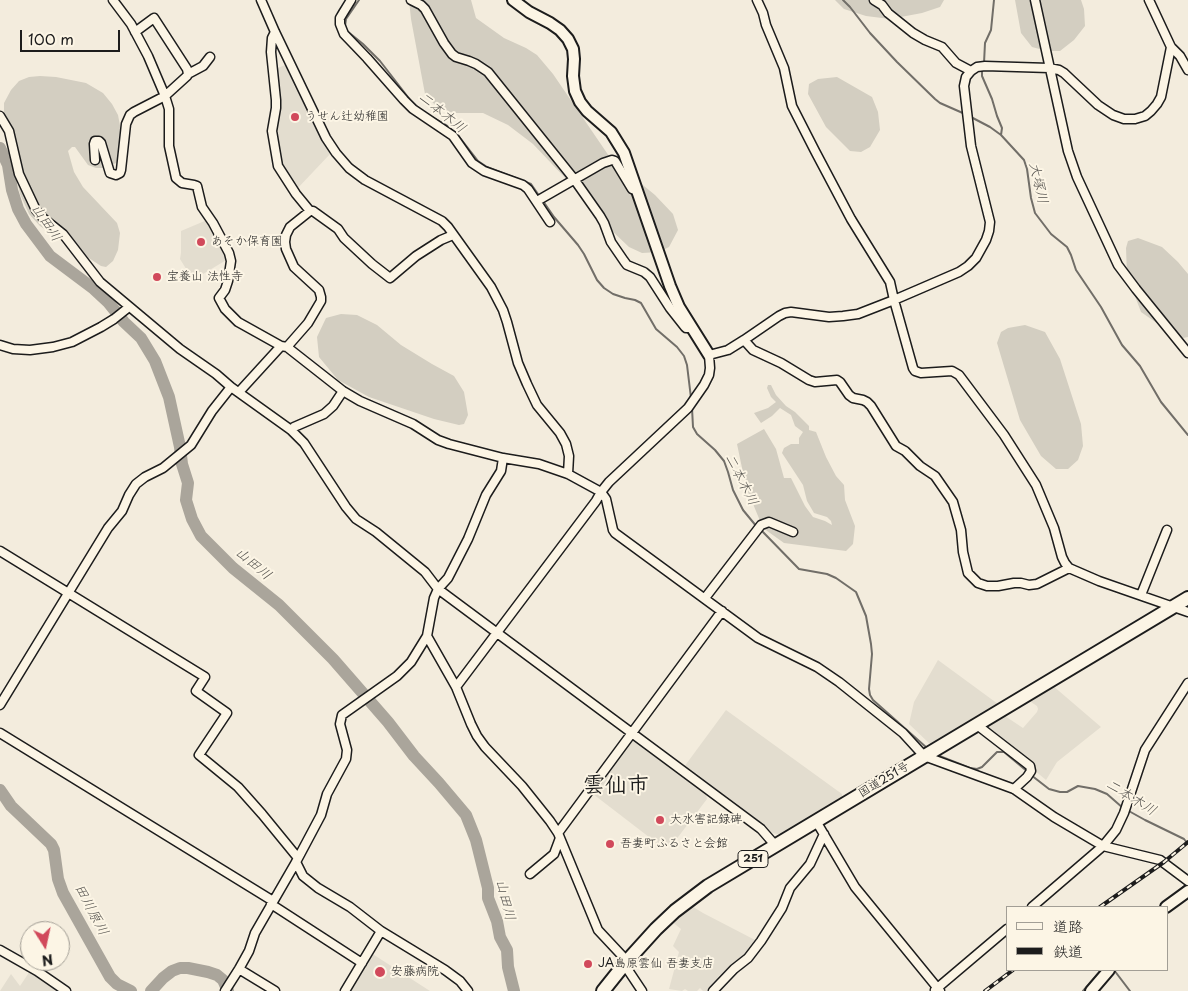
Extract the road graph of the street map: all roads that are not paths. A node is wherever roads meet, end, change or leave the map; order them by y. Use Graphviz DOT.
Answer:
graph roads {
  1 [pos="113,0"];
  2 [pos="261,0"];
  3 [pos="352,0"];
  4 [pos="411,0"];
  5 [pos="514,0"];
  6 [pos="757,0"];
  7 [pos="874,0"];
  8 [pos="1035,0"];
  9 [pos="1149,0"];
  10 [pos="135,32"];
  11 [pos="275,32"];
  12 [pos="1171,47"];
  13 [pos="1188,52"];
  14 [pos="1180,56"];
  15 [pos="210,57"];
  16 [pos="1049,68"];
  17 [pos="1188,70"];
  18 [pos="971,71"];
  19 [pos="188,74"];
  20 [pos="165,96"];
  21 [pos="0,116"];
  22 [pos="95,160"];
  23 [pos="574,180"];
  24 [pos="637,190"];
  25 [pos="540,199"];
  26 [pos="310,211"];
  27 [pos="550,222"];
  28 [pos="454,235"];
  29 [pos="894,300"];
  30 [pos="127,309"];
  31 [pos="691,328"];
  32 [pos="744,340"];
  33 [pos="0,345"];
  34 [pos="284,346"];
  35 [pos="1188,353"];
  36 [pos="709,355"];
  37 [pos="232,387"];
  38 [pos="344,391"];
  39 [pos="239,392"];
  40 [pos="291,430"];
  41 [pos="504,458"];
  42 [pos="568,474"];
  43 [pos="1039,481"];
  44 [pos="601,492"];
  45 [pos="1050,518"];
  46 [pos="1167,530"];
  47 [pos="793,532"];
  48 [pos="0,551"];
  49 [pos="1069,568"];
  50 [pos="438,589"];
  51 [pos="68,593"];
  52 [pos="1141,595"];
  53 [pos="705,598"];
  54 [pos="1188,598"];
  55 [pos="1174,607"];
  56 [pos="722,611"];
  57 [pos="1188,612"];
  58 [pos="497,632"];
  59 [pos="427,636"];
  60 [pos="1188,683"];
  61 [pos="456,687"];
  62 [pos="0,705"];
  63 [pos="977,724"];
  64 [pos="0,733"];
  65 [pos="631,733"];
  66 [pos="929,753"];
  67 [pos="1014,789"];
  68 [pos="816,821"];
  69 [pos="824,834"];
  70 [pos="559,835"];
  71 [pos="775,845"];
  72 [pos="1103,846"];
  73 [pos="297,860"];
  74 [pos="530,874"];
  75 [pos="1188,881"];
  76 [pos="1188,891"];
  77 [pos="272,902"];
  78 [pos="1033,906"];
  79 [pos="1167,906"];
  80 [pos="1006,929"];
  81 [pos="381,932"];
  82 [pos="0,950"];
  83 [pos="625,962"];
  84 [pos="362,963"];
  85 [pos="239,969"];
  86 [pos="1108,971"];
  87 [pos="227,988"];
  88 [pos="937,990"];
  89 [pos="66,991"];
  90 [pos="275,991"];
  91 [pos="345,991"];
  92 [pos="468,991"];
  93 [pos="603,991"];
  94 [pos="642,991"];
  95 [pos="713,991"];
  96 [pos="1091,991"];
  1 -- 10 [label="street"];
  2 -- 11 [label="street"];
  3 -- 25 [label="street"];
  4 -- 23 [label="street"];
  5 -- 24 [label="street"];
  6 -- 29 [label="street"];
  7 -- 18 [label="street"];
  8 -- 16 [label="street"];
  9 -- 12 [label="street"];
  10 -- 19 [label="street"];
  10 -- 20 [label="street"];
  11 -- 26 [label="street"];
  11 -- 28 [label="street"];
  12 -- 14 [label="street"];
  12 -- 16 [label="street"];
  13 -- 14 [label="street"];
  14 -- 17 [label="street"];
  15 -- 19 [label="street"];
  16 -- 18 [label="street"];
  16 -- 35 [label="street"];
  18 -- 29 [label="street"];
  19 -- 20 [label="street"];
  20 -- 22 [label="street"];
  20 -- 34 [label="street"];
  21 -- 30 [label="street"];
  23 -- 24 [label="street"];
  23 -- 25 [label="street"];
  23 -- 31 [label="street"];
  24 -- 31 [label="street"];
  25 -- 27 [label="street"];
  26 -- 28 [label="street"];
  26 -- 34 [label="street"];
  28 -- 42 [label="street"];
  29 -- 32 [label="street"];
  29 -- 45 [label="street"];
  30 -- 33 [label="street"];
  30 -- 37 [label="street"];
  31 -- 36 [label="street"];
  32 -- 36 [label="street"];
  32 -- 49 [label="street"];
  34 -- 38 [label="street"];
  34 -- 39 [label="street"];
  36 -- 44 [label="street"];
  37 -- 39 [label="street"];
  37 -- 51 [label="street"];
  38 -- 40 [label="street"];
  38 -- 41 [label="street"];
  39 -- 40 [label="street"];
  40 -- 50 [label="street"];
  41 -- 42 [label="street"];
  41 -- 50 [label="street"];
  42 -- 44 [label="street"];
  43 -- 45 [label="street"];
  44 -- 53 [label="street"];
  44 -- 58 [label="street"];
  45 -- 49 [label="street"];
  46 -- 52 [label="street"];
  47 -- 53 [label="street"];
  48 -- 51 [label="street"];
  49 -- 52 [label="street"];
  50 -- 58 [label="street"];
  50 -- 59 [label="street"];
  51 -- 62 [label="street"];
  51 -- 73 [label="street"];
  52 -- 55 [label="street"];
  53 -- 56 [label="street"];
  54 -- 55 [label="highway, 国道251号 / 251"];
  55 -- 57 [label="street"];
  55 -- 63 [label="highway, 国道251号 / 251"];
  56 -- 65 [label="street"];
  56 -- 66 [label="street"];
  58 -- 61 [label="street"];
  58 -- 65 [label="street"];
  59 -- 61 [label="street"];
  59 -- 73 [label="street"];
  60 -- 72 [label="street"];
  61 -- 70 [label="street"];
  63 -- 66 [label="highway, 国道251号 / 251"];
  63 -- 67 [label="street"];
  64 -- 77 [label="street"];
  65 -- 70 [label="street"];
  65 -- 71 [label="street"];
  66 -- 67 [label="street"];
  66 -- 68 [label="highway, 国道251号 / 251"];
  67 -- 72 [label="street"];
  68 -- 69 [label="street"];
  68 -- 71 [label="highway, 国道251号 / 251"];
  69 -- 88 [label="street"];
  69 -- 95 [label="street"];
  70 -- 74 [label="street"];
  70 -- 83 [label="street"];
  71 -- 83 [label="highway, 国道251号 / 251"];
  72 -- 75 [label="street"];
  72 -- 78 [label="street"];
  73 -- 77 [label="street"];
  73 -- 81 [label="street"];
  76 -- 79 [label="street"];
  77 -- 84 [label="street"];
  77 -- 85 [label="street"];
  80 -- 88 [label="street"];
  81 -- 84 [label="street"];
  81 -- 92 [label="street"];
  82 -- 89 [label="street"];
  83 -- 93 [label="highway, 国道251号 / 251"];
  83 -- 94 [label="street"];
  84 -- 91 [label="street"];
  85 -- 87 [label="street"];
  85 -- 90 [label="street"];
  86 -- 96 [label="street"];
}
